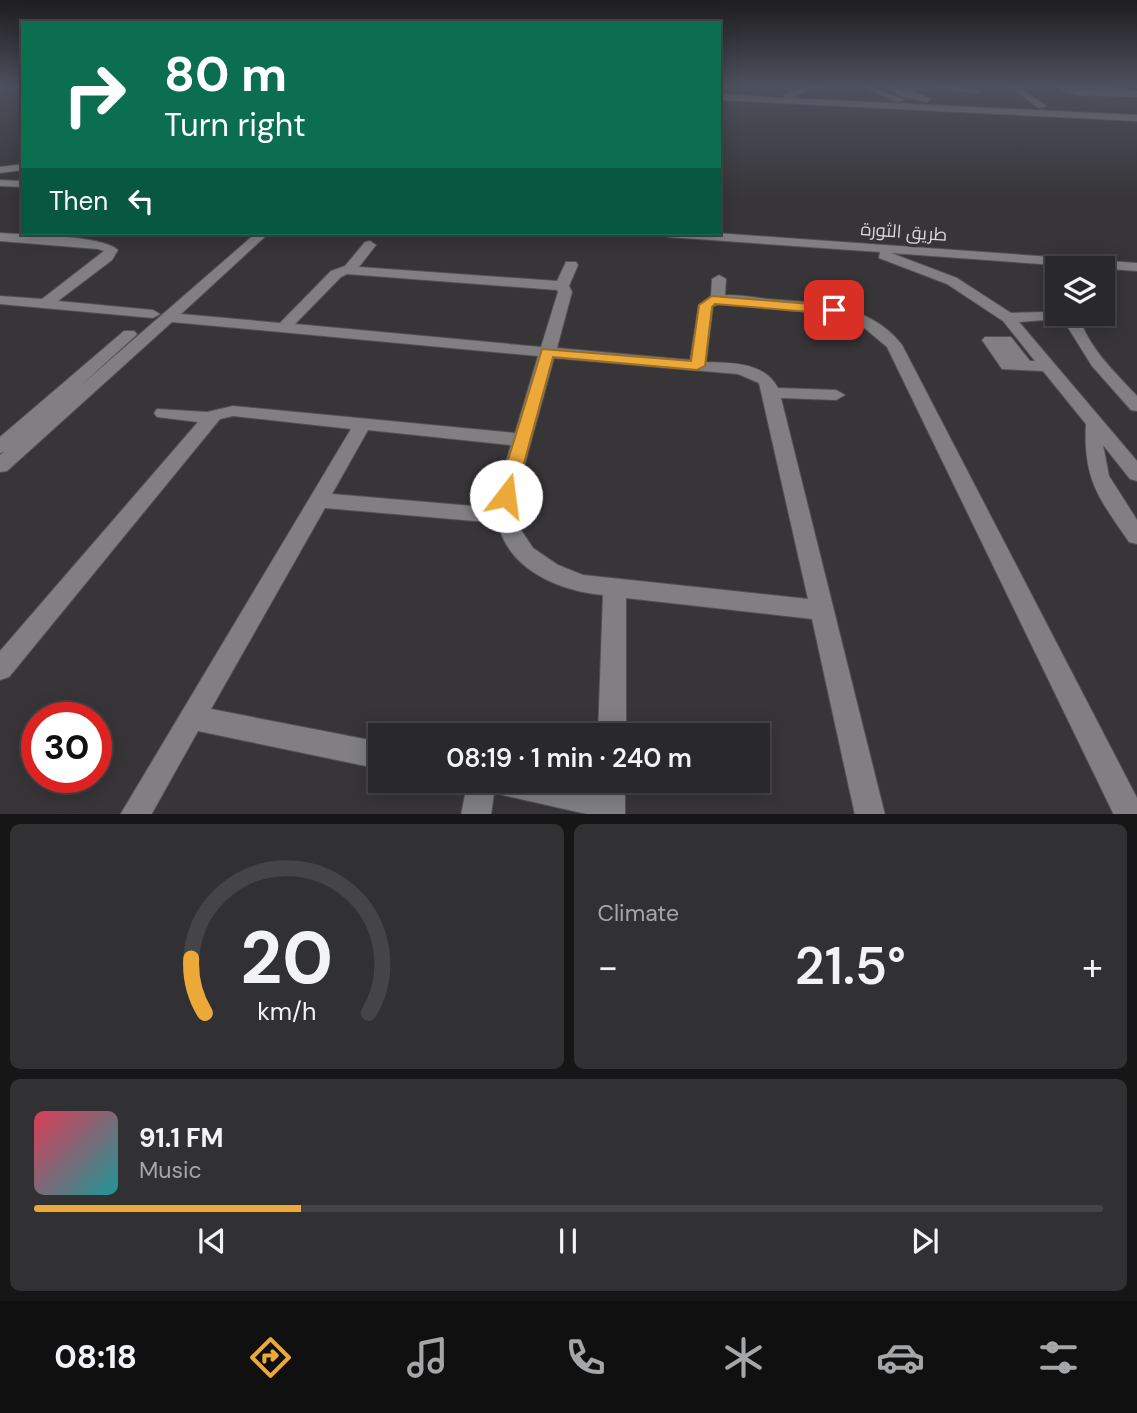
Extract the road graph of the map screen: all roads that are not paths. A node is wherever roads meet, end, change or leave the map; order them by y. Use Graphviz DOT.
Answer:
graph roads {
  1 [pos="21,167"];
  2 [pos="0,170"];
  3 [pos="0,183"];
  4 [pos="21,184"];
  5 [pos="243,235"];
  6 [pos="260,235"];
  7 [pos="697,235"];
  8 [pos="0,237"];
  9 [pos="370,245"];
  10 [pos="854,246"];
  11 [pos="571,265"];
  12 [pos="1137,269"];
  13 [pos="350,270"];
  14 [pos="1115,274"];
  15 [pos="719,279"];
  16 [pos="562,286"];
  17 [pos="718,299"];
  18 [pos="0,300"];
  19 [pos="44,304"];
  20 [pos="160,315"];
  21 [pos="1045,316"];
  22 [pos="1007,318"];
  23 [pos="1076,326"];
  24 [pos="284,327"];
  25 [pos="547,352"];
  26 [pos="697,366"];
  27 [pos="1025,366"];
  28 [pos="1050,366"];
  29 [pos="772,393"];
  30 [pos="836,395"];
  31 [pos="1137,406"];
  32 [pos="163,413"];
  33 [pos="209,418"];
  34 [pos="1095,421"];
  35 [pos="363,424"];
  36 [pos="521,440"];
  37 [pos="0,447"];
  38 [pos="0,466"];
  39 [pos="1137,474"];
  40 [pos="319,500"];
  41 [pos="505,516"];
  42 [pos="1137,536"];
  43 [pos="615,589"];
  44 [pos="822,610"];
  45 [pos="0,668"];
  46 [pos="191,717"];
  47 [pos="612,723"];
  48 [pos="368,754"];
  49 [pos="480,793"];
  50 [pos="570,793"];
  51 [pos="610,800"];
  52 [pos="134,814"];
  53 [pos="476,814"];
  54 [pos="870,814"];
  55 [pos="1130,814"];
  1 -- 2 [label="street"];
  3 -- 4 [label="street"];
  5 -- 20 [label="street"];
  6 -- 20 [label="street"];
  7 -- 10 [label="street, طريق الثورة"];
  8 -- 19 [label="street"];
  9 -- 13 [label="street"];
  10 -- 12 [label="street, طريق الثورة"];
  10 -- 22 [label="street"];
  11 -- 16 [label="street"];
  12 -- 14 [label="street"];
  13 -- 16 [label="street"];
  13 -- 24 [label="street"];
  15 -- 17 [label="street"];
  16 -- 25 [label="street"];
  17 -- 26 [label="street"];
  17 -- 55 [label="street"];
  18 -- 19 [label="street"];
  19 -- 20 [label="street"];
  20 -- 24 [label="street"];
  20 -- 37 [label="street"];
  20 -- 38 [label="street"];
  21 -- 22 [label="street"];
  22 -- 28 [label="street"];
  23 -- 31 [label="street"];
  24 -- 25 [label="street"];
  25 -- 26 [label="street"];
  25 -- 36 [label="street"];
  26 -- 29 [label="street"];
  27 -- 28 [label="street"];
  28 -- 34 [label="street"];
  29 -- 30 [label="street"];
  29 -- 44 [label="street"];
  32 -- 33 [label="street"];
  33 -- 35 [label="street"];
  33 -- 45 [label="street"];
  34 -- 39 [label="street"];
  34 -- 42 [label="street"];
  35 -- 36 [label="street"];
  35 -- 40 [label="street"];
  36 -- 41 [label="street"];
  40 -- 41 [label="street"];
  40 -- 46 [label="street"];
  41 -- 43 [label="street"];
  43 -- 44 [label="street"];
  43 -- 47 [label="street"];
  44 -- 54 [label="street"];
  46 -- 48 [label="street"];
  46 -- 52 [label="street"];
  49 -- 53 [label="street"];
  50 -- 51 [label="street"];
}
